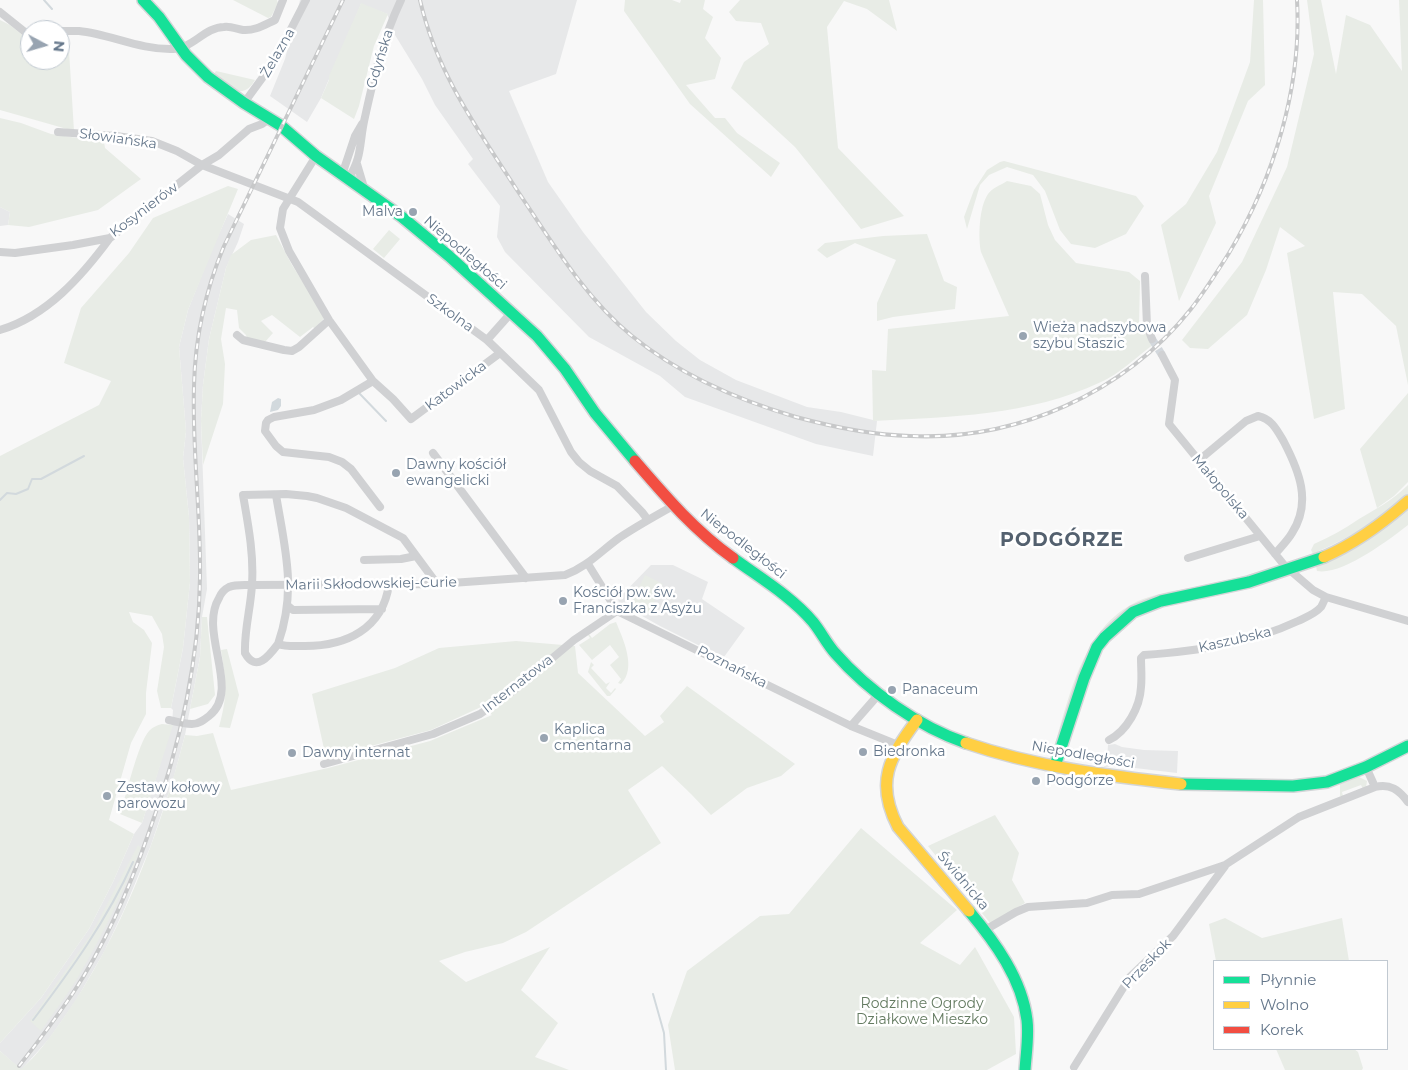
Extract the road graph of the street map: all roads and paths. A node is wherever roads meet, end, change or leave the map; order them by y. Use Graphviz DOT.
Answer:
graph roads {
  1 [pos="143,0"];
  2 [pos="283,0"];
  3 [pos="306,0"];
  4 [pos="401,0"];
  5 [pos="0,12"];
  6 [pos="20,28"];
  7 [pos="70,31"];
  8 [pos="182,49"];
  9 [pos="244,103"];
  10 [pos="269,119"];
  11 [pos="364,120"];
  12 [pos="58,132"];
  13 [pos="349,153"];
  14 [pos="316,156"];
  15 [pos="326,163"];
  16 [pos="357,164"];
  17 [pos="202,165"];
  18 [pos="345,177"];
  19 [pos="365,191"];
  20 [pos="289,197"];
  21 [pos="110,238"];
  22 [pos="0,252"];
  23 [pos="1145,276"];
  24 [pos="511,313"];
  25 [pos="329,320"];
  26 [pos="0,330"];
  27 [pos="237,335"];
  28 [pos="1152,339"];
  29 [pos="487,340"];
  30 [pos="500,353"];
  31 [pos="1162,355"];
  32 [pos="373,381"];
  33 [pos="433,454"];
  34 [pos="1198,461"];
  35 [pos="276,494"];
  36 [pos="1408,501"];
  37 [pos="673,506"];
  38 [pos="380,507"];
  39 [pos="648,520"];
  40 [pos="1260,536"];
  41 [pos="1276,554"];
  42 [pos="416,556"];
  43 [pos="1188,558"];
  44 [pos="364,560"];
  45 [pos="588,564"];
  46 [pos="1289,569"];
  47 [pos="526,578"];
  48 [pos="390,584"];
  49 [pos="437,584"];
  50 [pos="252,585"];
  51 [pos="289,585"];
  52 [pos="1326,596"];
  53 [pos="287,605"];
  54 [pos="382,609"];
  55 [pos="617,611"];
  56 [pos="1408,621"];
  57 [pos="278,644"];
  58 [pos="880,694"];
  59 [pos="169,720"];
  60 [pos="917,720"];
  61 [pos="851,726"];
  62 [pos="1109,740"];
  63 [pos="898,745"];
  64 [pos="1408,746"];
  65 [pos="324,764"];
  66 [pos="1055,766"];
  67 [pos="1366,767"];
  68 [pos="1375,787"];
  69 [pos="1408,802"];
  70 [pos="1225,866"];
  71 [pos="985,930"];
  72 [pos="1074,1067"];
  73 [pos="1025,1070"];
  1 -- 8 [label="main road, Niepodległości"];
  2 -- 8 [label="street"];
  3 -- 9 [label="street, Żelazna"];
  4 -- 11 [label="street, Gdyńska"];
  5 -- 6 [label="street"];
  7 -- 8 [label="street"];
  8 -- 9 [label="main road, Niepodległości"];
  9 -- 10 [label="main road, Niepodległości"];
  10 -- 14 [label="main road, Niepodległości"];
  10 -- 17 [label="street, Kosynierów"];
  11 -- 13 [label="street, Gdyńska"];
  11 -- 16 [label="street, Gdyńska"];
  12 -- 17 [label="street, Słowiańska"];
  13 -- 15 [label="street"];
  13 -- 18 [label="street, Gdyńska"];
  14 -- 15 [label="main road, Niepodległości"];
  14 -- 20 [label="street"];
  15 -- 18 [label="main road, Niepodległości"];
  16 -- 18 [label="street, Gdyńska"];
  16 -- 19 [label="street, Gdyńska"];
  17 -- 20 [label="street, Szkolna"];
  17 -- 21 [label="street, Kosynierów"];
  18 -- 19 [label="main road, Niepodległości"];
  19 -- 24 [label="main road, Niepodległości"];
  20 -- 25 [label="street"];
  20 -- 29 [label="street, Szkolna"];
  21 -- 22 [label="street, Kosynierów"];
  21 -- 26 [label="street"];
  23 -- 28 [label="street"];
  24 -- 29 [label="street"];
  24 -- 37 [label="main road, Niepodległości"];
  25 -- 27 [label="street"];
  25 -- 32 [label="street"];
  29 -- 30 [label="street, Szkolna"];
  30 -- 32 [label="street, Katowicka"];
  30 -- 39 [label="street, Szkolna"];
  31 -- 34 [label="street, Małopolska"];
  32 -- 38 [label="street"];
  33 -- 47 [label="street"];
  34 -- 40 [label="street, Małopolska"];
  34 -- 41 [label="street"];
  35 -- 42 [label="street"];
  35 -- 50 [label="street"];
  35 -- 51 [label="street"];
  36 -- 46 [label="main road"];
  37 -- 39 [label="street, Marii Skłodowskiej-Curie"];
  37 -- 58 [label="main road, Niepodległości"];
  39 -- 45 [label="street, Marii Skłodowskiej-Curie"];
  40 -- 41 [label="street, Małopolska"];
  40 -- 43 [label="street"];
  41 -- 46 [label="street, Małopolska"];
  42 -- 44 [label="street"];
  42 -- 49 [label="street"];
  45 -- 47 [label="street, Marii Skłodowskiej-Curie"];
  45 -- 55 [label="street"];
  46 -- 52 [label="street, Małopolska"];
  46 -- 66 [label="main road"];
  47 -- 49 [label="street, Marii Skłodowskiej-Curie"];
  48 -- 49 [label="street, Marii Skłodowskiej-Curie"];
  48 -- 51 [label="street, Marii Skłodowskiej-Curie"];
  48 -- 54 [label="street"];
  50 -- 51 [label="street, Marii Skłodowskiej-Curie"];
  50 -- 57 [label="street"];
  50 -- 59 [label="street, Marii Skłodowskiej-Curie"];
  51 -- 53 [label="street"];
  52 -- 56 [label="street"];
  52 -- 62 [label="street, Kaszubska"];
  53 -- 54 [label="street"];
  53 -- 57 [label="street"];
  54 -- 57 [label="street"];
  55 -- 61 [label="street, Poznańska"];
  55 -- 65 [label="street, Internatowa"];
  58 -- 60 [label="main road, Niepodległości"];
  58 -- 61 [label="street"];
  60 -- 63 [label="main road, Świdnicka"];
  60 -- 66 [label="main road, Niepodległości"];
  61 -- 63 [label="street, Poznańska"];
  63 -- 71 [label="main road, Świdnicka"];
  64 -- 67 [label="main road, Niepodległości"];
  66 -- 67 [label="main road, Niepodległości"];
  67 -- 68 [label="street"];
  68 -- 69 [label="street"];
  68 -- 70 [label="street, Przeskok"];
  70 -- 71 [label="street, Przeskok"];
  70 -- 72 [label="street, Przeskok"];
  71 -- 73 [label="main road, Świdnicka"];
}
